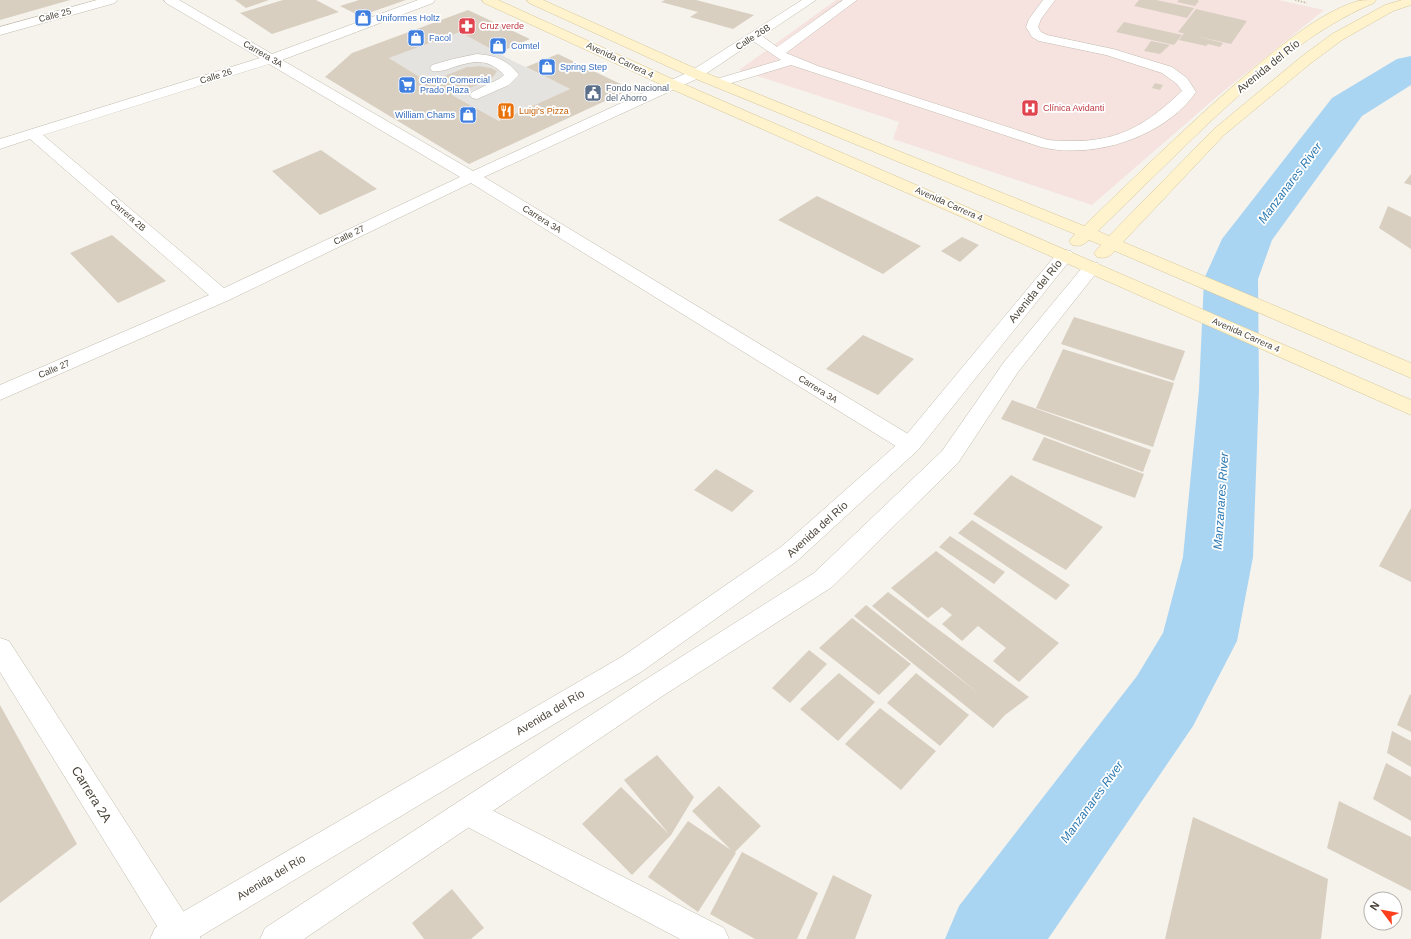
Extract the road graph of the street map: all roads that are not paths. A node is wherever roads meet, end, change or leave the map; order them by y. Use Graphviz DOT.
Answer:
graph roads {
  1 [pos="111,0"];
  2 [pos="170,0"];
  3 [pos="429,0"];
  4 [pos="488,0"];
  5 [pos="533,0"];
  6 [pos="810,0"];
  7 [pos="851,0"];
  8 [pos="1048,0"];
  9 [pos="1370,0"];
  10 [pos="1411,2"];
  11 [pos="0,31"];
  12 [pos="754,36"];
  13 [pos="777,53"];
  14 [pos="271,59"];
  15 [pos="792,61"];
  16 [pos="437,68"];
  17 [pos="696,74"];
  18 [pos="718,83"];
  19 [pos="674,85"];
  20 [pos="477,95"];
  21 [pos="32,134"];
  22 [pos="0,144"];
  23 [pos="472,177"];
  24 [pos="1087,233"];
  25 [pos="1111,243"];
  26 [pos="1065,255"];
  27 [pos="1092,267"];
  28 [pos="222,296"];
  29 [pos="1411,371"];
  30 [pos="0,393"];
  31 [pos="1406,406"];
  32 [pos="910,445"];
  33 [pos="0,649"];
  34 [pos="468,812"];
  35 [pos="176,936"];
  36 [pos="276,939"];
  37 [pos="712,939"];
  1 -- 11 [label="street, Calle 25"];
  2 -- 14 [label="street, Carrera 3A"];
  3 -- 14 [label="street, Calle 26"];
  4 -- 19 [label="main road, Avenida Carrera 4"];
  5 -- 17 [label="main road, Avenida Carrera 4"];
  6 -- 12 [label="street, Calle 26B"];
  7 -- 13 [label="lane"];
  8 -- 15 [label="lane"];
  9 -- 24 [label="main road, Avenida del Río"];
  10 -- 25 [label="main road, Avenida del Río"];
  12 -- 13 [label="lane"];
  12 -- 17 [label="street, Calle 26B"];
  13 -- 15 [label="lane"];
  14 -- 21 [label="street, Calle 26"];
  14 -- 23 [label="street, Carrera 3A"];
  15 -- 18 [label="lane"];
  16 -- 20 [label="lane"];
  17 -- 18 [label="main road, Avenida Carrera 4"];
  17 -- 19 [label="street, Calle 27"];
  18 -- 24 [label="main road, Avenida Carrera 4"];
  19 -- 23 [label="street, Calle 27"];
  19 -- 26 [label="main road, Avenida Carrera 4"];
  21 -- 22 [label="street, Calle 26"];
  21 -- 28 [label="street, Carrera 2B"];
  23 -- 28 [label="street, Calle 27"];
  23 -- 32 [label="street, Carrera 3A"];
  24 -- 25 [label="main road, Avenida Carrera 4"];
  24 -- 26 [label="main road, Avenida del Río"];
  25 -- 27 [label="main road, Avenida del Río"];
  25 -- 29 [label="main road, Avenida Carrera 4"];
  26 -- 27 [label="main road, Avenida Carrera 4"];
  26 -- 32 [label="street, Avenida del Río"];
  27 -- 31 [label="main road, Avenida Carrera 4"];
  27 -- 34 [label="street, Avenida del Río"];
  28 -- 30 [label="street, Calle 27"];
  32 -- 35 [label="street, Avenida del Río"];
  33 -- 35 [label="street, Carrera 2A"];
  34 -- 36 [label="street, Avenida del Río"];
  34 -- 37 [label="street"];
}
